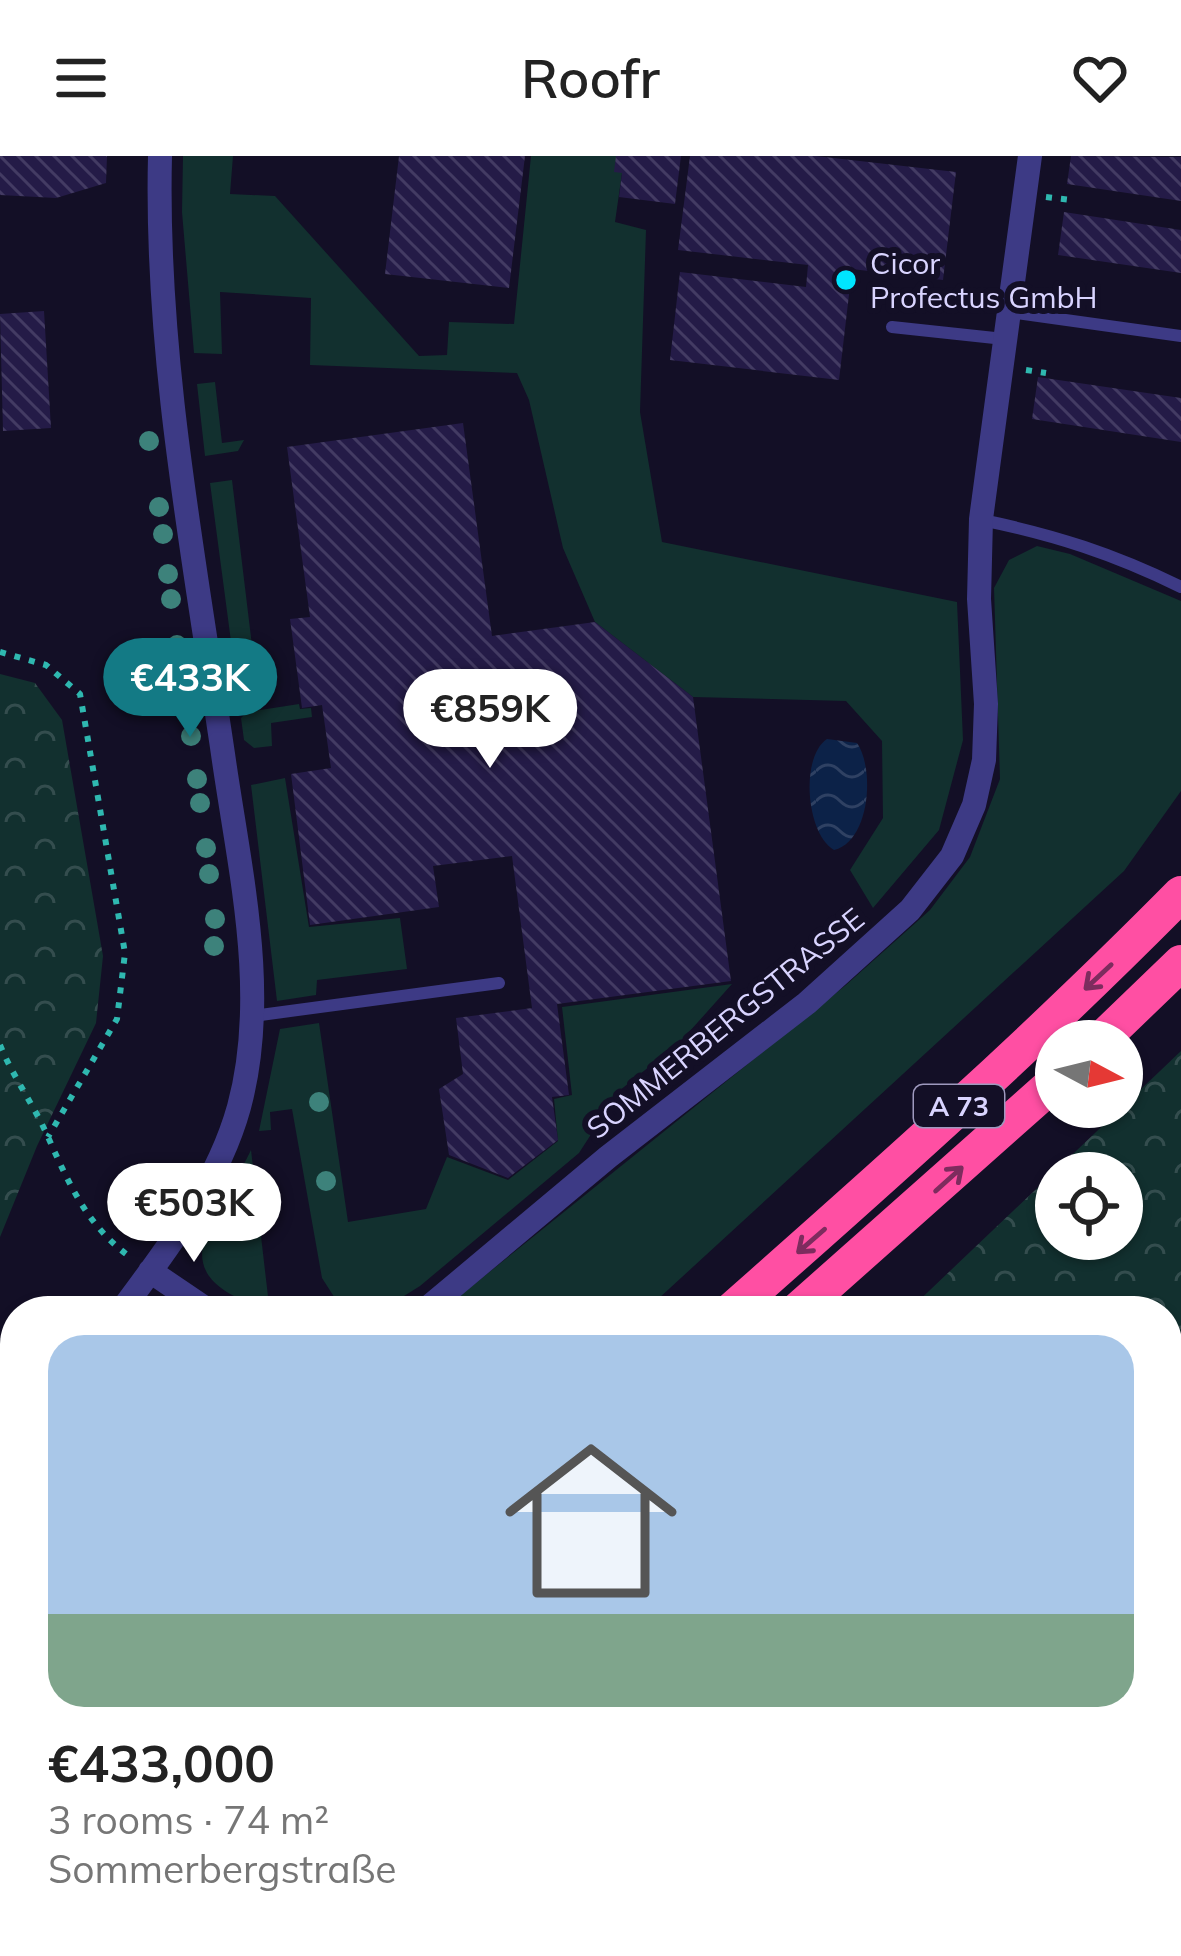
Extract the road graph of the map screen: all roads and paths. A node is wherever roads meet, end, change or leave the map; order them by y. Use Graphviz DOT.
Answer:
graph roads {
  1 [pos="160,156"];
  2 [pos="1030,156"];
  3 [pos="1008,312"];
  4 [pos="892,327"];
  5 [pos="1181,336"];
  6 [pos="1004,339"];
  7 [pos="981,520"];
  8 [pos="1181,587"];
  9 [pos="0,652"];
  10 [pos="1181,894"];
  11 [pos="1181,963"];
  12 [pos="499,983"];
  13 [pos="253,1016"];
  14 [pos="1122,1020"];
  15 [pos="0,1045"];
  16 [pos="1035,1100"];
  17 [pos="48,1137"];
  18 [pos="150,1271"];
  19 [pos="132,1296"];
  20 [pos="187,1296"];
  21 [pos="442,1296"];
  22 [pos="748,1296"];
  23 [pos="814,1296"];
  1 -- 13 [label="street"];
  2 -- 3 [label="street, SOMMERBERGSTRASSE"];
  3 -- 5 [label="lane"];
  3 -- 6 [label="street, SOMMERBERGSTRASSE"];
  4 -- 6 [label="lane"];
  6 -- 7 [label="street, SOMMERBERGSTRASSE"];
  7 -- 8 [label="lane"];
  7 -- 21 [label="street, SOMMERBERGSTRASSE"];
  9 -- 17 [label="path"];
  10 -- 22 [label="highway, A 73, one-way"];
  11 -- 14 [label="highway"];
  12 -- 13 [label="lane"];
  13 -- 18 [label="street"];
  15 -- 17 [label="path"];
  23 -- 16 [label="highway, A 73, one-way"];
  17 -- 18 [label="path"];
  18 -- 19 [label="street"];
  18 -- 20 [label="street"];
}
